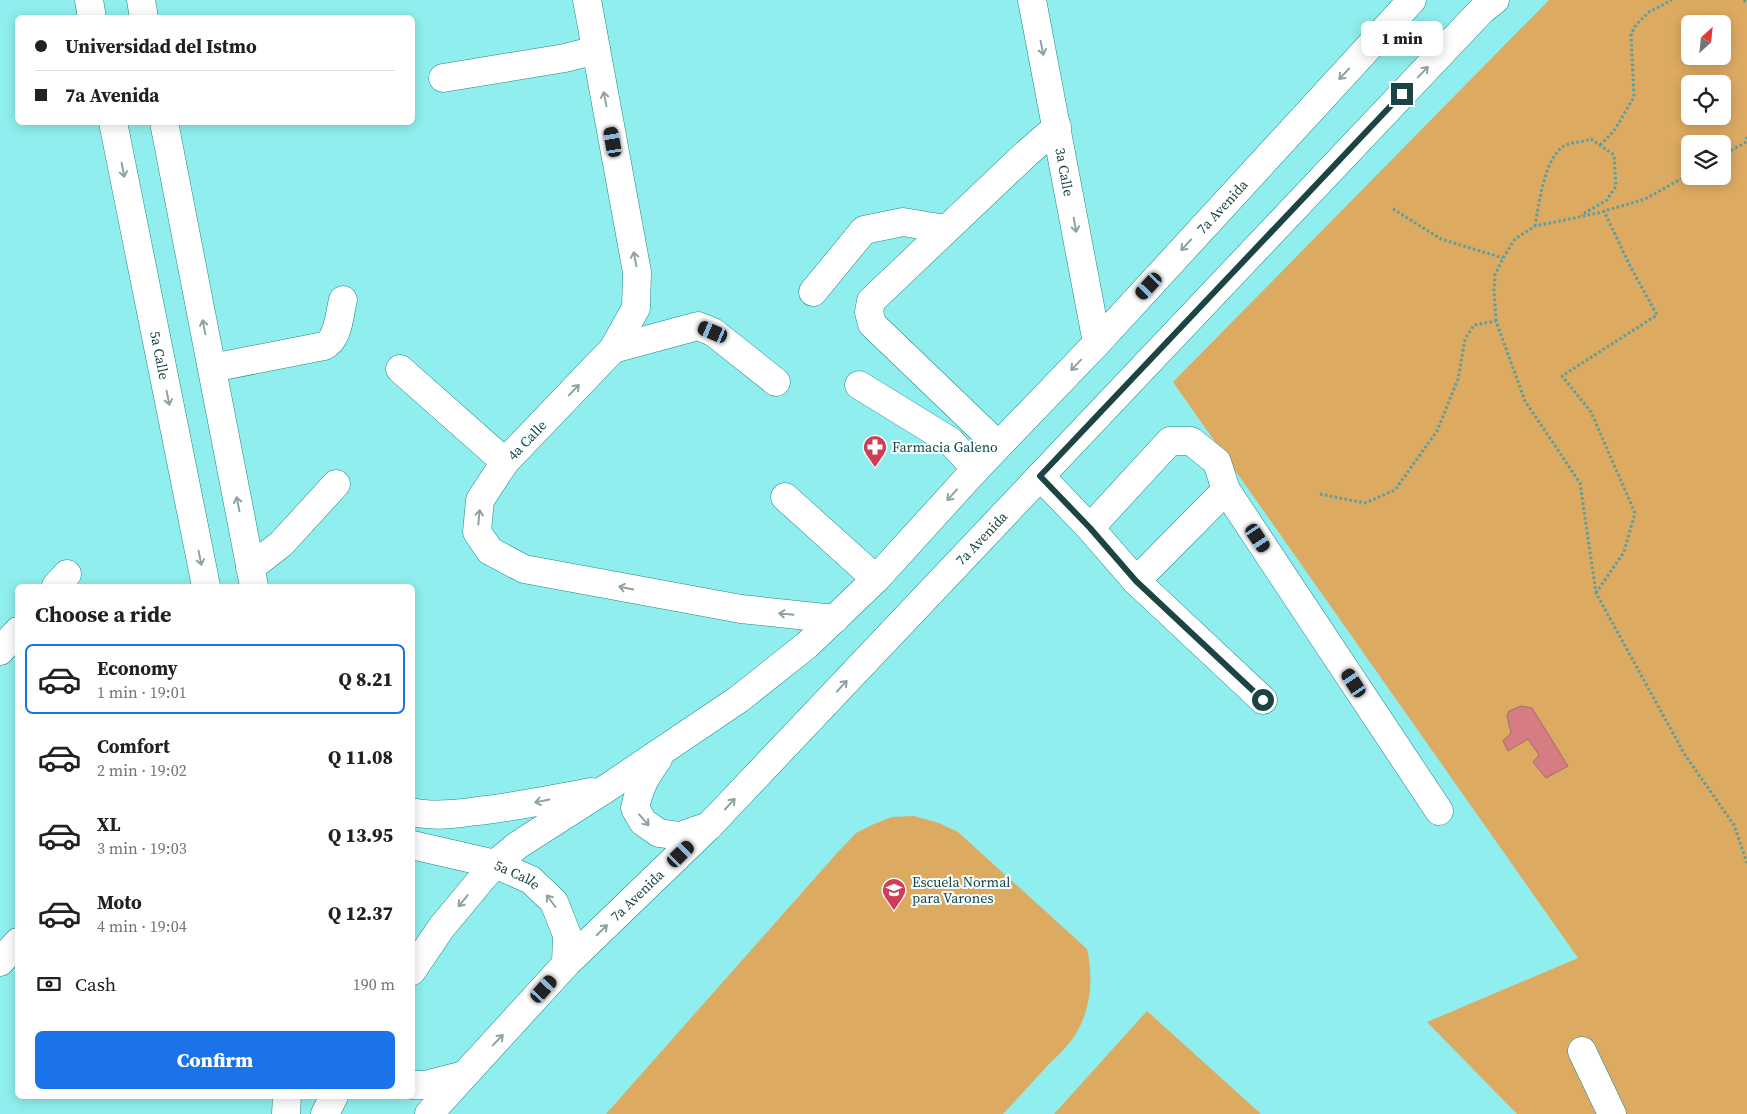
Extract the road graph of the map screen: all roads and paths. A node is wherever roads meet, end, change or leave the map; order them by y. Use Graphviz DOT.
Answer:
graph roads {
  1 [pos="89,0"];
  2 [pos="141,0"];
  3 [pos="587,0"];
  4 [pos="1032,0"];
  5 [pos="1412,0"];
  6 [pos="1495,0"];
  7 [pos="1672,0"];
  8 [pos="1744,0"];
  9 [pos="1747,4"];
  10 [pos="92,15"];
  11 [pos="144,15"];
  12 [pos="596,50"];
  13 [pos="443,78"];
  14 [pos="114,125"];
  15 [pos="165,125"];
  16 [pos="1057,127"];
  17 [pos="1747,138"];
  18 [pos="1600,145"];
  19 [pos="1731,150"];
  20 [pos="1681,179"];
  21 [pos="1393,208"];
  22 [pos="1604,211"];
  23 [pos="1578,217"];
  24 [pos="1535,226"];
  25 [pos="945,229"];
  26 [pos="1503,258"];
  27 [pos="813,292"];
  28 [pos="343,300"];
  29 [pos="1496,321"];
  30 [pos="1096,343"];
  31 [pos="613,349"];
  32 [pos="212,368"];
  33 [pos="400,370"];
  34 [pos="776,382"];
  35 [pos="859,385"];
  36 [pos="998,445"];
  37 [pos="505,462"];
  38 [pos="976,468"];
  39 [pos="1040,476"];
  40 [pos="336,484"];
  41 [pos="1226,490"];
  42 [pos="1320,494"];
  43 [pos="785,497"];
  44 [pos="1090,528"];
  45 [pos="252,577"];
  46 [pos="876,579"];
  47 [pos="1136,581"];
  48 [pos="206,584"];
  49 [pos="1596,593"];
  50 [pos="835,619"];
  51 [pos="15,634"];
  52 [pos="0,651"];
  53 [pos="1263,700"];
  54 [pos="667,748"];
  55 [pos="607,788"];
  56 [pos="1439,811"];
  57 [pos="415,813"];
  58 [pos="709,826"];
  59 [pos="415,846"];
  60 [pos="1747,863"];
  61 [pos="495,864"];
  62 [pos="15,945"];
  63 [pos="0,962"];
  64 [pos="566,964"];
  65 [pos="415,967"];
  66 [pos="1582,1051"];
  67 [pos="464,1075"];
  68 [pos="415,1085"];
  69 [pos="286,1099"];
  70 [pos="332,1099"];
  71 [pos="286,1114"];
  72 [pos="325,1114"];
  73 [pos="429,1114"];
  74 [pos="1612,1114"];
  1 -- 10 [label="main road"];
  2 -- 11 [label="main road"];
  3 -- 12 [label="main road, 4a Calle"];
  4 -- 16 [label="main road, 3a Calle, one-way"];
  5 -- 30 [label="main road, 7a Avenida, one-way"];
  39 -- 6 [label="main road, 7a Avenida, one-way"];
  7 -- 18 [label="path"];
  8 -- 9 [label="path"];
  12 -- 13 [label="main road"];
  31 -- 12 [label="main road, 4a Calle, one-way"];
  14 -- 48 [label="main road, 5a Calle, one-way"];
  32 -- 15 [label="main road, one-way"];
  16 -- 25 [label="main road"];
  16 -- 30 [label="main road, 3a Calle, one-way"];
  17 -- 19 [label="path"];
  18 -- 23 [label="path"];
  18 -- 24 [label="path"];
  20 -- 22 [label="path"];
  21 -- 26 [label="path"];
  22 -- 23 [label="path"];
  22 -- 49 [label="path"];
  23 -- 24 [label="path"];
  24 -- 26 [label="path"];
  25 -- 27 [label="main road"];
  25 -- 36 [label="main road"];
  26 -- 29 [label="path"];
  28 -- 32 [label="main road"];
  29 -- 42 [label="path"];
  29 -- 49 [label="path"];
  30 -- 36 [label="main road, 7a Avenida, one-way"];
  31 -- 34 [label="main road"];
  37 -- 31 [label="main road, 4a Calle, one-way"];
  45 -- 32 [label="main road, one-way"];
  33 -- 37 [label="main road"];
  35 -- 38 [label="main road"];
  36 -- 38 [label="main road, 7a Avenida"];
  50 -- 37 [label="main road, 4a Calle, one-way"];
  38 -- 46 [label="main road, 7a Avenida, one-way"];
  39 -- 44 [label="main road"];
  58 -- 39 [label="main road, 7a Avenida, one-way"];
  40 -- 45 [label="main road"];
  41 -- 44 [label="main road"];
  41 -- 47 [label="main road"];
  41 -- 56 [label="main road"];
  43 -- 46 [label="main road"];
  44 -- 47 [label="main road"];
  46 -- 50 [label="main road, 7a Avenida"];
  47 -- 53 [label="main road"];
  49 -- 60 [label="path"];
  50 -- 54 [label="main road, 7a Avenida"];
  51 -- 52 [label="main road"];
  54 -- 55 [label="main road, 7a Avenida"];
  54 -- 58 [label="main road, one-way"];
  55 -- 57 [label="main road, one-way"];
  55 -- 61 [label="main road, 7a Avenida"];
  64 -- 58 [label="main road, 7a Avenida, one-way"];
  59 -- 61 [label="main road, 5a Calle"];
  64 -- 61 [label="main road, 5a Calle, one-way"];
  61 -- 65 [label="main road, 7a Avenida, one-way"];
  62 -- 63 [label="main road"];
  67 -- 64 [label="main road, 7a Avenida, one-way"];
  66 -- 74 [label="main road"];
  67 -- 68 [label="main road"];
  67 -- 73 [label="main road"];
  69 -- 71 [label="main road"];
  70 -- 72 [label="main road"];
}
